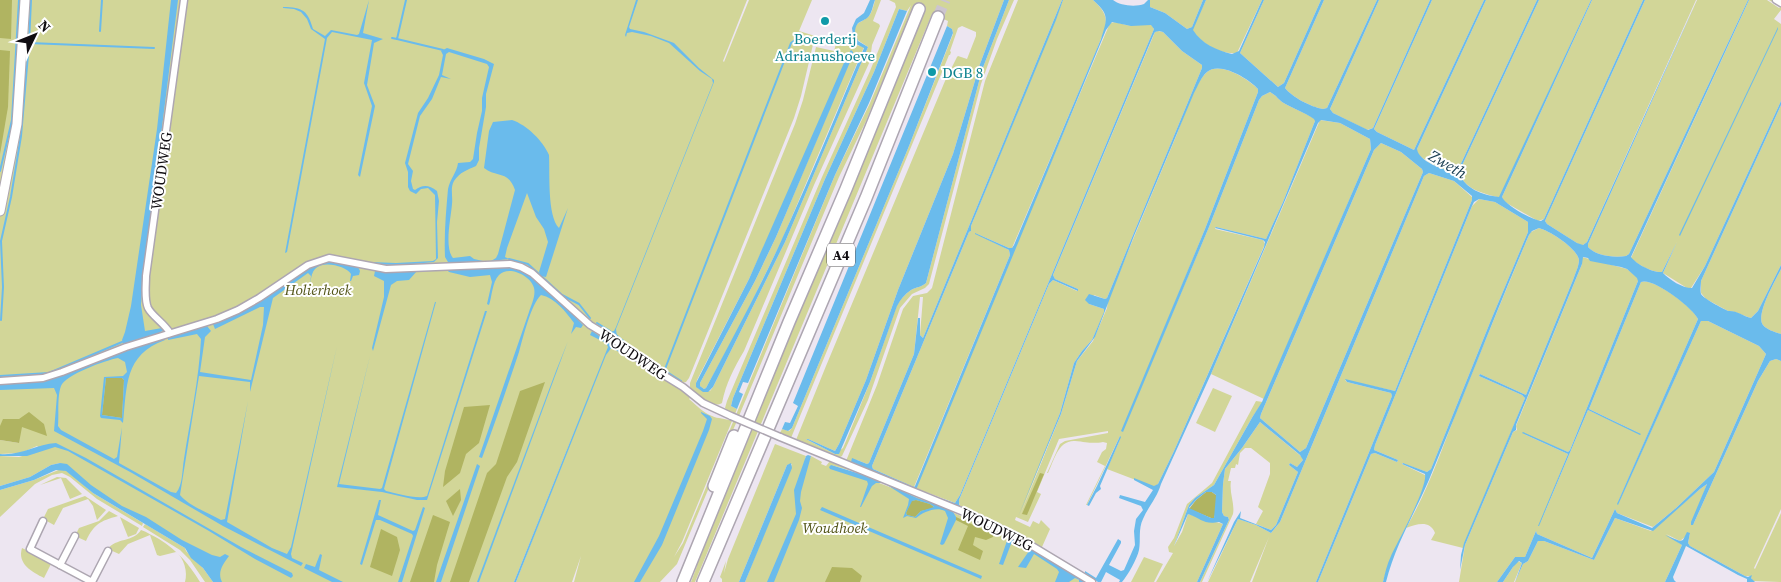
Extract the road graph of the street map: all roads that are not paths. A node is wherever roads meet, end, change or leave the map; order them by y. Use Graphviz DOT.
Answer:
graph roads {
  1 [pos="26,0"];
  2 [pos="184,0"];
  3 [pos="1776,0"];
  4 [pos="1781,3"];
  5 [pos="919,9"];
  6 [pos="938,17"];
  7 [pos="0,210"];
  8 [pos="789,322"];
  9 [pos="170,333"];
  10 [pos="0,381"];
  11 [pos="43,521"];
  12 [pos="75,536"];
  13 [pos="108,551"];
  14 [pos="60,565"];
  15 [pos="92,582"];
  16 [pos="675,582"];
  17 [pos="683,582"];
  18 [pos="702,582"];
  19 [pos="1092,582"];
  1 -- 7 [label="street"];
  2 -- 9 [label="street, WOUDWEG"];
  3 -- 4 [label="street"];
  5 -- 8 [label="highway, A4"];
  6 -- 18 [label="highway, A4"];
  8 -- 16 [label="highway, A4"];
  8 -- 17 [label="highway, A4"];
  9 -- 10 [label="street, WOUDWEG"];
  9 -- 19 [label="street, WOUDWEG, bridge"];
  11 -- 14 [label="street"];
  12 -- 14 [label="street"];
  13 -- 15 [label="street"];
  14 -- 15 [label="street"];
}
